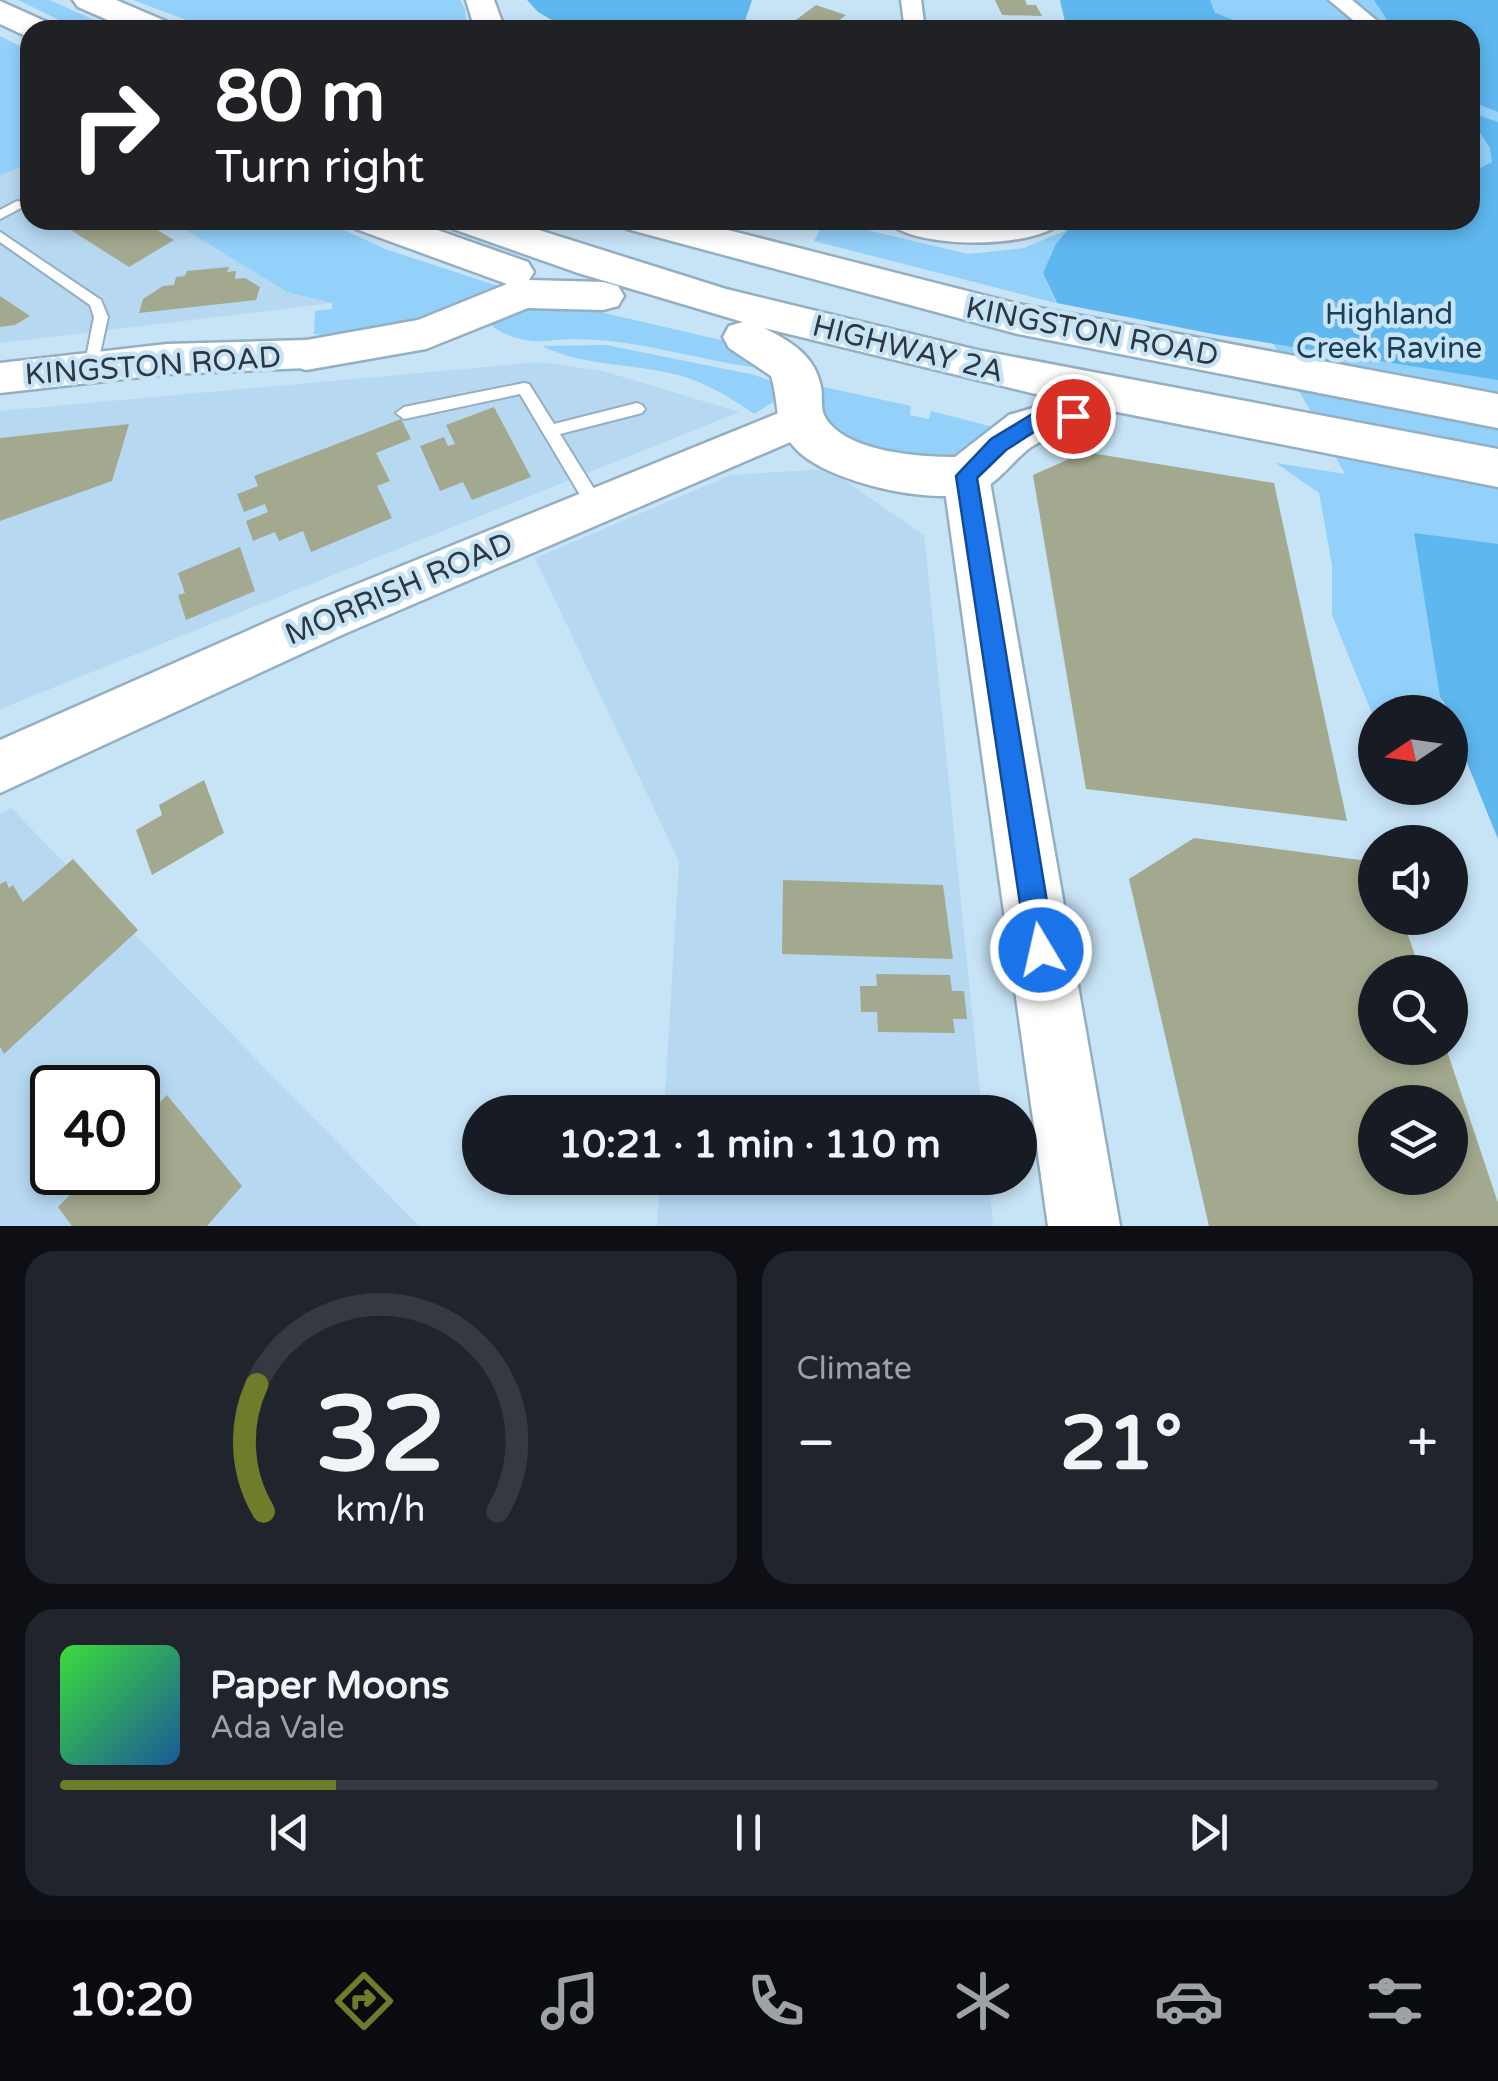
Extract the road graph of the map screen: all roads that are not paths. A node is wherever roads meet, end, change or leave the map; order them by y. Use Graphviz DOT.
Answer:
graph roads {
  1 [pos="89,0"];
  2 [pos="1339,0"];
  3 [pos="135,20"];
  4 [pos="1365,20"];
  5 [pos="17,205"];
  6 [pos="0,214"];
  7 [pos="395,230"];
  8 [pos="496,230"];
  9 [pos="693,230"];
  10 [pos="940,230"];
  11 [pos="1023,230"];
  12 [pos="0,236"];
  13 [pos="603,296"];
  14 [pos="745,338"];
  15 [pos="306,354"];
  16 [pos="91,368"];
  17 [pos="0,378"];
  18 [pos="637,409"];
  19 [pos="1498,411"];
  20 [pos="404,413"];
  21 [pos="1073,416"];
  22 [pos="801,420"];
  23 [pos="550,430"];
  24 [pos="1358,442"];
  25 [pos="1498,468"];
  26 [pos="966,476"];
  27 [pos="595,505"];
  28 [pos="0,766"];
  29 [pos="1084,1226"];
  1 -- 3 [label="main road"];
  2 -- 4 [label="street"];
  5 -- 6 [label="lane"];
  7 -- 13 [label="main road"];
  8 -- 24 [label="main road, HIGHWAY 2A"];
  9 -- 19 [label="main road, KINGSTON ROAD"];
  10 -- 11 [label="street"];
  12 -- 16 [label="lane"];
  13 -- 14 [label="main road"];
  13 -- 15 [label="main road"];
  14 -- 21 [label="main road"];
  14 -- 22 [label="main road"];
  15 -- 16 [label="street, KINGSTON ROAD"];
  16 -- 17 [label="street, KINGSTON ROAD"];
  18 -- 23 [label="lane"];
  20 -- 23 [label="lane"];
  21 -- 24 [label="main road"];
  21 -- 26 [label="main road"];
  22 -- 26 [label="main road"];
  22 -- 27 [label="street, MORRISH ROAD"];
  23 -- 27 [label="lane"];
  24 -- 25 [label="main road"];
  26 -- 29 [label="street"];
  27 -- 28 [label="street, MORRISH ROAD"];
}
